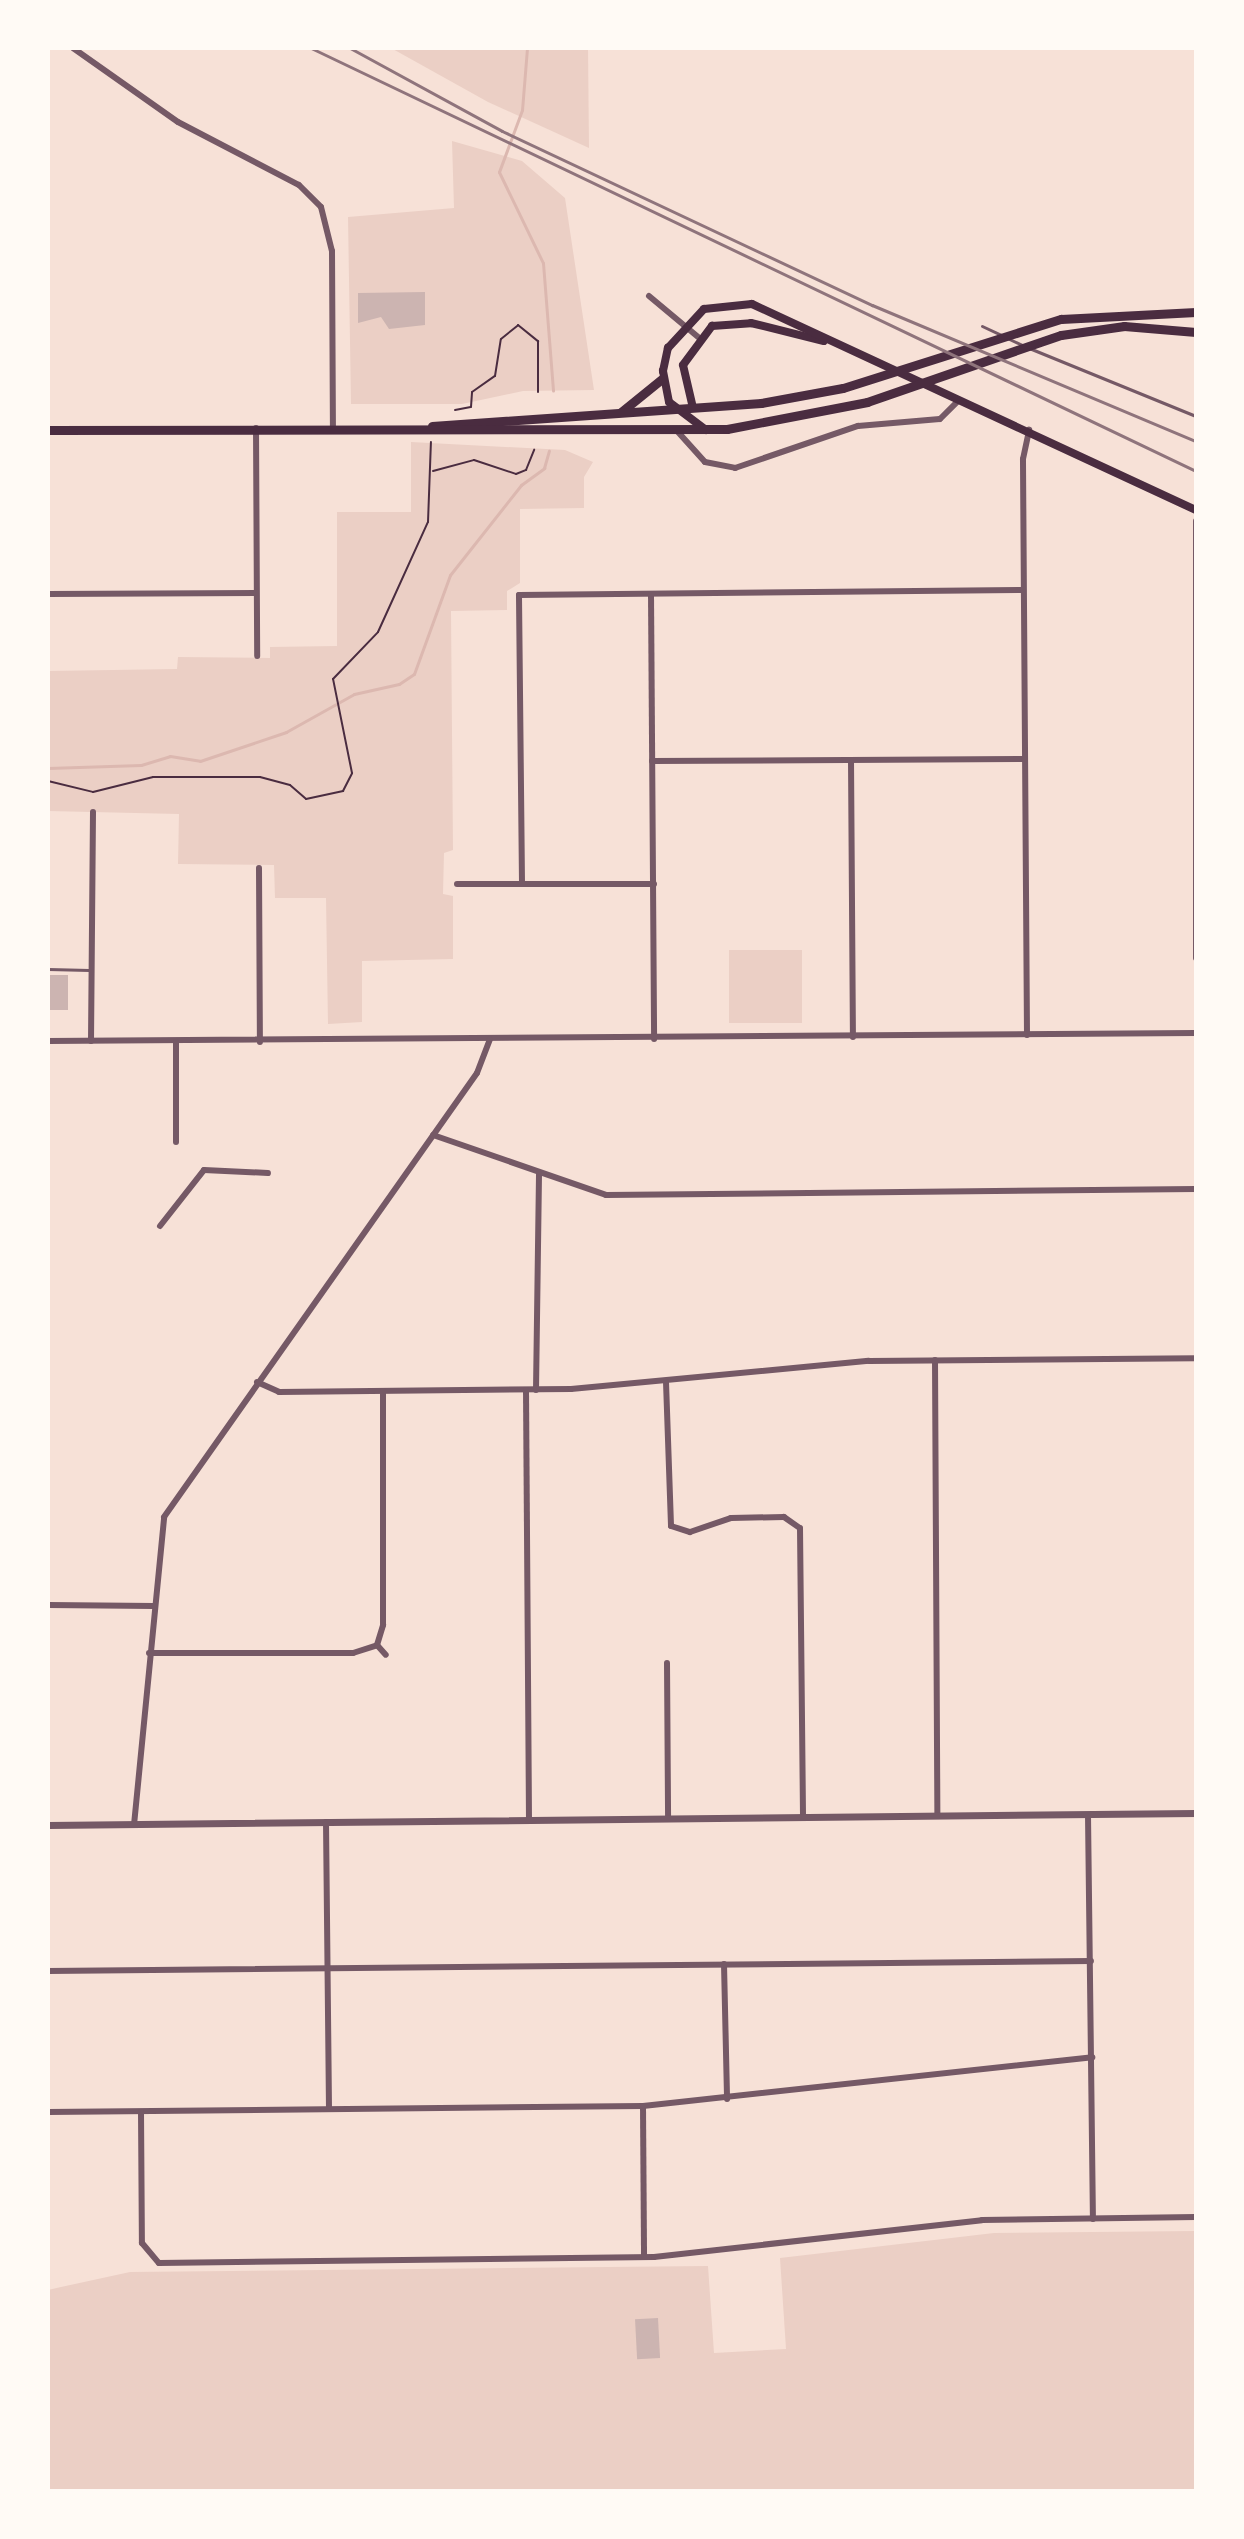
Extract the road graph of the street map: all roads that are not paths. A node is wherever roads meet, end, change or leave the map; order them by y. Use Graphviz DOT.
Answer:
graph roads {
  1 [pos="73,48"];
  2 [pos="649,296"];
  3 [pos="1196,312"];
  4 [pos="684,324"];
  5 [pos="982,326"];
  6 [pos="1196,332"];
  7 [pos="698,337"];
  8 [pos="836,344"];
  9 [pos="663,378"];
  10 [pos="958,401"];
  11 [pos="693,408"];
  12 [pos="674,409"];
  13 [pos="621,412"];
  14 [pos="1196,416"];
  15 [pos="429,427"];
  16 [pos="256,428"];
  17 [pos="333,428"];
  18 [pos="48,430"];
  19 [pos="707,430"];
  20 [pos="1029,430"];
  21 [pos="678,432"];
  22 [pos="1196,510"];
  23 [pos="1196,521"];
  24 [pos="1023,590"];
  25 [pos="256,593"];
  26 [pos="48,594"];
  27 [pos="651,594"];
  28 [pos="257,656"];
  29 [pos="1025,759"];
  30 [pos="851,760"];
  31 [pos="652,761"];
  32 [pos="93,812"];
  33 [pos="259,868"];
  34 [pos="522,883"];
  35 [pos="457,884"];
  36 [pos="654,884"];
  37 [pos="1196,958"];
  38 [pos="48,969"];
  39 [pos="93,970"];
  40 [pos="1196,1033"];
  41 [pos="1027,1035"];
  42 [pos="853,1037"];
  43 [pos="490,1039"];
  44 [pos="654,1039"];
  45 [pos="48,1041"];
  46 [pos="91,1041"];
  47 [pos="176,1042"];
  48 [pos="260,1042"];
  49 [pos="433,1135"];
  50 [pos="176,1142"];
  51 [pos="268,1173"];
  52 [pos="539,1174"];
  53 [pos="1196,1189"];
  54 [pos="160,1226"];
  55 [pos="1196,1358"];
  56 [pos="935,1360"];
  57 [pos="257,1382"];
  58 [pos="666,1382"];
  59 [pos="526,1390"];
  60 [pos="536,1390"];
  61 [pos="383,1391"];
  62 [pos="48,1605"];
  63 [pos="154,1606"];
  64 [pos="377,1645"];
  65 [pos="149,1653"];
  66 [pos="386,1655"];
  67 [pos="667,1663"];
  68 [pos="1196,1813"];
  69 [pos="1088,1815"];
  70 [pos="937,1816"];
  71 [pos="803,1818"];
  72 [pos="668,1819"];
  73 [pos="529,1820"];
  74 [pos="326,1822"];
  75 [pos="48,1825"];
  76 [pos="134,1825"];
  77 [pos="1091,1961"];
  78 [pos="724,1964"];
  79 [pos="328,1968"];
  80 [pos="48,1971"];
  81 [pos="1092,2057"];
  82 [pos="727,2099"];
  83 [pos="643,2106"];
  84 [pos="329,2109"];
  85 [pos="48,2112"];
  86 [pos="141,2112"];
  87 [pos="1196,2217"];
  88 [pos="1093,2219"];
  89 [pos="644,2257"];
  1 -- 17 [label="street"];
  2 -- 4 [label="street"];
  3 -- 11 [label="main road"];
  4 -- 7 [label="street"];
  4 -- 8 [label="main road"];
  4 -- 9 [label="main road"];
  5 -- 14 [label="lane"];
  6 -- 19 [label="main road"];
  7 -- 8 [label="main road"];
  7 -- 11 [label="main road"];
  8 -- 10 [label="main road"];
  9 -- 12 [label="main road"];
  9 -- 13 [label="main road"];
  10 -- 20 [label="main road"];
  10 -- 21 [label="street"];
  11 -- 12 [label="main road"];
  12 -- 13 [label="main road"];
  12 -- 19 [label="main road"];
  13 -- 15 [label="main road"];
  15 -- 17 [label="main road"];
  15 -- 21 [label="main road"];
  16 -- 17 [label="main road"];
  16 -- 18 [label="main road"];
  16 -- 25 [label="street"];
  19 -- 21 [label="main road"];
  20 -- 22 [label="main road"];
  20 -- 24 [label="street"];
  23 -- 37 [label="street"];
  24 -- 27 [label="street"];
  24 -- 29 [label="street"];
  25 -- 26 [label="street"];
  25 -- 28 [label="street"];
  27 -- 31 [label="street"];
  27 -- 34 [label="street"];
  29 -- 30 [label="street"];
  29 -- 41 [label="street"];
  30 -- 31 [label="street"];
  30 -- 42 [label="street"];
  31 -- 36 [label="street"];
  32 -- 39 [label="street"];
  33 -- 48 [label="street"];
  34 -- 35 [label="street"];
  34 -- 36 [label="street"];
  36 -- 44 [label="street"];
  38 -- 39 [label="lane"];
  39 -- 46 [label="street"];
  40 -- 41 [label="street"];
  41 -- 42 [label="street"];
  42 -- 44 [label="street"];
  43 -- 44 [label="street"];
  43 -- 48 [label="street"];
  43 -- 49 [label="street"];
  45 -- 46 [label="street"];
  46 -- 47 [label="street"];
  47 -- 48 [label="street"];
  47 -- 50 [label="street"];
  49 -- 52 [label="street"];
  49 -- 57 [label="street"];
  51 -- 54 [label="street"];
  52 -- 53 [label="street"];
  52 -- 60 [label="street"];
  55 -- 56 [label="street"];
  56 -- 58 [label="street"];
  56 -- 70 [label="street"];
  57 -- 61 [label="street"];
  57 -- 63 [label="street"];
  58 -- 60 [label="street"];
  58 -- 71 [label="street"];
  59 -- 60 [label="street"];
  59 -- 61 [label="street"];
  59 -- 73 [label="street"];
  61 -- 64 [label="street"];
  62 -- 63 [label="street"];
  63 -- 65 [label="street"];
  64 -- 65 [label="street"];
  64 -- 66 [label="street"];
  65 -- 76 [label="street"];
  67 -- 72 [label="street"];
  68 -- 69 [label="street"];
  69 -- 70 [label="street"];
  69 -- 77 [label="street"];
  70 -- 71 [label="street"];
  71 -- 72 [label="street"];
  72 -- 73 [label="street"];
  73 -- 74 [label="street"];
  74 -- 76 [label="street"];
  74 -- 79 [label="street"];
  75 -- 76 [label="street"];
  77 -- 78 [label="street"];
  77 -- 81 [label="street"];
  78 -- 79 [label="street"];
  78 -- 82 [label="street"];
  79 -- 80 [label="street"];
  79 -- 84 [label="street"];
  81 -- 82 [label="street"];
  81 -- 88 [label="street"];
  82 -- 83 [label="street"];
  83 -- 84 [label="street"];
  83 -- 89 [label="street"];
  84 -- 86 [label="street"];
  85 -- 86 [label="street"];
  86 -- 89 [label="street"];
  87 -- 88 [label="street"];
  88 -- 89 [label="street"];
}
